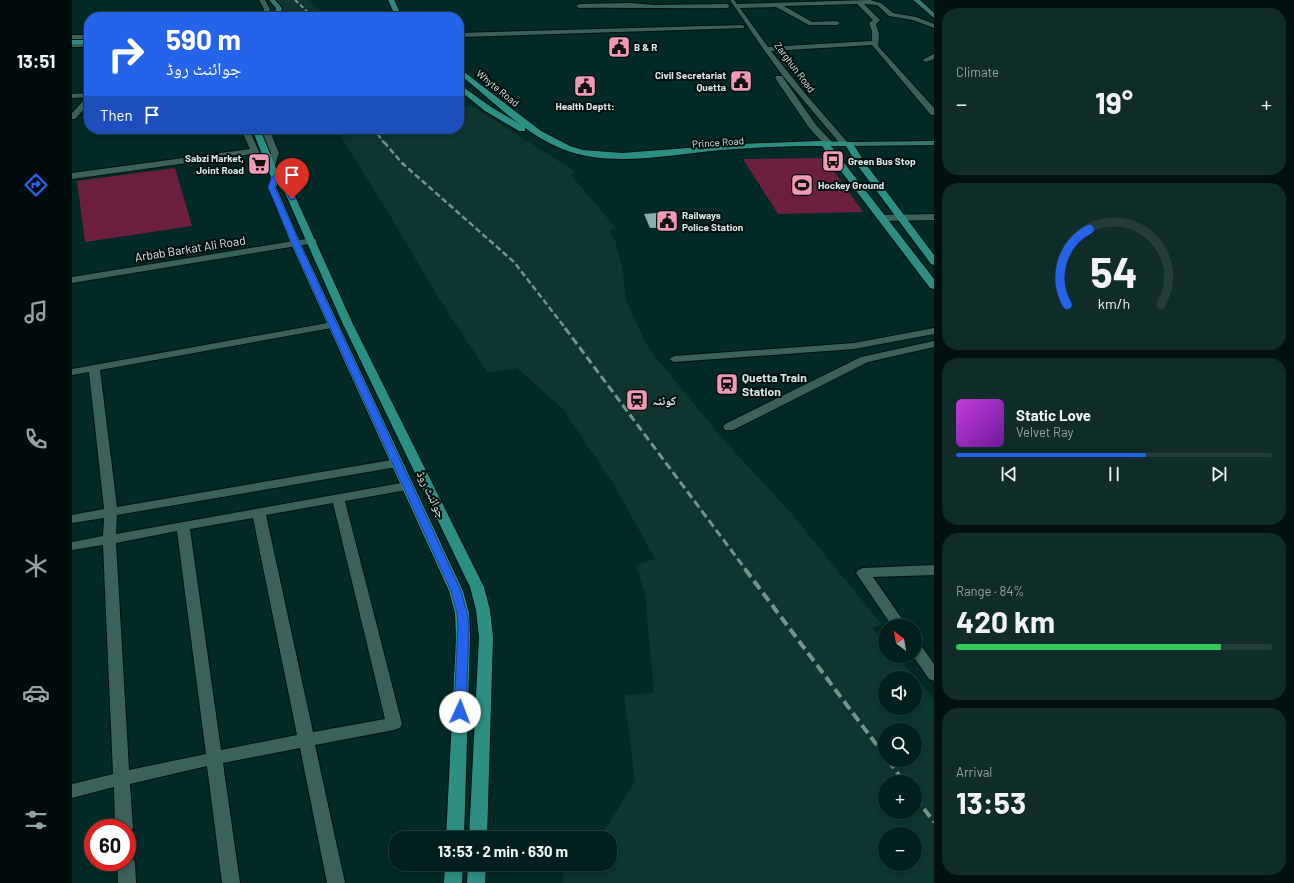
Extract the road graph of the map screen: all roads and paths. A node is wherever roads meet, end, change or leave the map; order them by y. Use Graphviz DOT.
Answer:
graph roads {
  1 [pos="262,0"];
  2 [pos="268,0"];
  3 [pos="272,0"];
  4 [pos="384,0"];
  5 [pos="391,0"];
  6 [pos="398,0"];
  7 [pos="916,0"];
  8 [pos="923,0"];
  9 [pos="858,2"];
  10 [pos="729,3"];
  11 [pos="579,6"];
  12 [pos="779,6"];
  13 [pos="934,10"];
  14 [pos="266,12"];
  15 [pos="271,12"];
  16 [pos="278,12"];
  17 [pos="389,12"];
  18 [pos="397,12"];
  19 [pos="403,12"];
  20 [pos="934,16"];
  21 [pos="837,23"];
  22 [pos="934,26"];
  23 [pos="742,27"];
  24 [pos="464,35"];
  25 [pos="84,40"];
  26 [pos="72,41"];
  27 [pos="876,43"];
  28 [pos="84,44"];
  29 [pos="766,49"];
  30 [pos="934,56"];
  31 [pos="926,60"];
  32 [pos="464,74"];
  33 [pos="464,81"];
  34 [pos="464,90"];
  35 [pos="84,95"];
  36 [pos="72,96"];
  37 [pos="84,105"];
  38 [pos="934,113"];
  39 [pos="72,117"];
  40 [pos="517,121"];
  41 [pos="247,134"];
  42 [pos="258,134"];
  43 [pos="267,134"];
  44 [pos="934,143"];
  45 [pos="828,146"];
  46 [pos="848,146"];
  47 [pos="934,146"];
  48 [pos="254,151"];
  49 [pos="273,172"];
  50 [pos="72,176"];
  51 [pos="900,217"];
  52 [pos="934,217"];
  53 [pos="882,218"];
  54 [pos="312,242"];
  55 [pos="296,244"];
  56 [pos="934,262"];
  57 [pos="72,280"];
  58 [pos="934,286"];
  59 [pos="333,325"];
  60 [pos="934,331"];
  61 [pos="934,344"];
  62 [pos="674,359"];
  63 [pos="94,368"];
  64 [pos="72,372"];
  65 [pos="729,427"];
  66 [pos="397,463"];
  67 [pos="408,486"];
  68 [pos="338,499"];
  69 [pos="111,512"];
  70 [pos="260,513"];
  71 [pos="72,519"];
  72 [pos="183,526"];
  73 [pos="109,540"];
  74 [pos="72,546"];
  75 [pos="934,570"];
  76 [pos="895,619"];
  77 [pos="922,658"];
  78 [pos="934,675"];
  79 [pos="308,739"];
  80 [pos="215,759"];
  81 [pos="122,778"];
  82 [pos="72,791"];
  83 [pos="124,819"];
  84 [pos="455,831"];
  85 [pos="478,831"];
  86 [pos="126,871"];
  87 [pos="454,871"];
  88 [pos="477,871"];
  89 [pos="127,883"];
  90 [pos="231,883"];
  91 [pos="336,883"];
  92 [pos="453,883"];
  93 [pos="476,883"];
  1 -- 14 [label="street"];
  2 -- 15 [label="street"];
  3 -- 16 [label="main road"];
  4 -- 17 [label="main road"];
  5 -- 18 [label="main road"];
  6 -- 19 [label="main road"];
  7 -- 20 [label="main road"];
  8 -- 13 [label="main road"];
  9 -- 12 [label="street"];
  9 -- 22 [label="street"];
  9 -- 27 [label="street"];
  10 -- 11 [label="street"];
  10 -- 12 [label="street"];
  10 -- 23 [label="street, Zarghun Road"];
  10 -- 29 [label="street, Zarghun Road"];
  12 -- 21 [label="street"];
  23 -- 24 [label="street"];
  23 -- 45 [label="street, Zarghun Road"];
  25 -- 26 [label="main road"];
  26 -- 28 [label="street"];
  27 -- 29 [label="street"];
  27 -- 38 [label="street"];
  29 -- 46 [label="street, Zarghun Road"];
  30 -- 31 [label="street"];
  32 -- 40 [label="main road, Whyte Road"];
  33 -- 40 [label="main road, Whyte Road"];
  34 -- 40 [label="main road, Whyte Road"];
  35 -- 36 [label="street"];
  37 -- 39 [label="street"];
  40 -- 45 [label="main road, Prince Road"];
  41 -- 48 [label="street"];
  42 -- 49 [label="main road, جوائنٹ روڈ"];
  43 -- 49 [label="street"];
  44 -- 46 [label="main road, Prince Road"];
  45 -- 46 [label="main road, Prince Road"];
  45 -- 53 [label="main road, Zarghun Road"];
  46 -- 47 [label="main road, Prince Road"];
  46 -- 51 [label="main road, Zarghun Road"];
  48 -- 49 [label="street"];
  48 -- 50 [label="street"];
  49 -- 54 [label="main road, جوائنٹ روڈ"];
  49 -- 55 [label="main road, جوائنٹ روڈ"];
  51 -- 52 [label="street"];
  51 -- 53 [label="street"];
  51 -- 56 [label="main road, Zarghun Road"];
  53 -- 58 [label="main road, Zarghun Road"];
  54 -- 55 [label="street, Arbab Barkat Ali Road"];
  54 -- 85 [label="main road, جوائنٹ روڈ"];
  55 -- 57 [label="street, Arbab Barkat Ali Road"];
  55 -- 59 [label="main road, جوائنٹ روڈ"];
  59 -- 63 [label="street"];
  59 -- 66 [label="main road, جوائنٹ روڈ"];
  60 -- 62 [label="street"];
  61 -- 65 [label="street"];
  63 -- 64 [label="street"];
  63 -- 69 [label="street"];
  66 -- 67 [label="main road, جوائنٹ روڈ"];
  66 -- 69 [label="street"];
  67 -- 68 [label="street"];
  67 -- 84 [label="main road, جوائنٹ روڈ"];
  68 -- 70 [label="street"];
  68 -- 79 [label="street"];
  69 -- 71 [label="street"];
  69 -- 73 [label="street"];
  70 -- 72 [label="street"];
  70 -- 79 [label="street"];
  72 -- 73 [label="street"];
  72 -- 80 [label="street"];
  73 -- 74 [label="street"];
  73 -- 81 [label="street"];
  75 -- 76 [label="street"];
  77 -- 78 [label="street"];
  79 -- 80 [label="street"];
  79 -- 91 [label="street"];
  80 -- 81 [label="street"];
  80 -- 90 [label="street"];
  81 -- 82 [label="street"];
  81 -- 83 [label="street"];
  86 -- 89 [label="street"];
  87 -- 92 [label="main road"];
  88 -- 93 [label="main road"];
}
